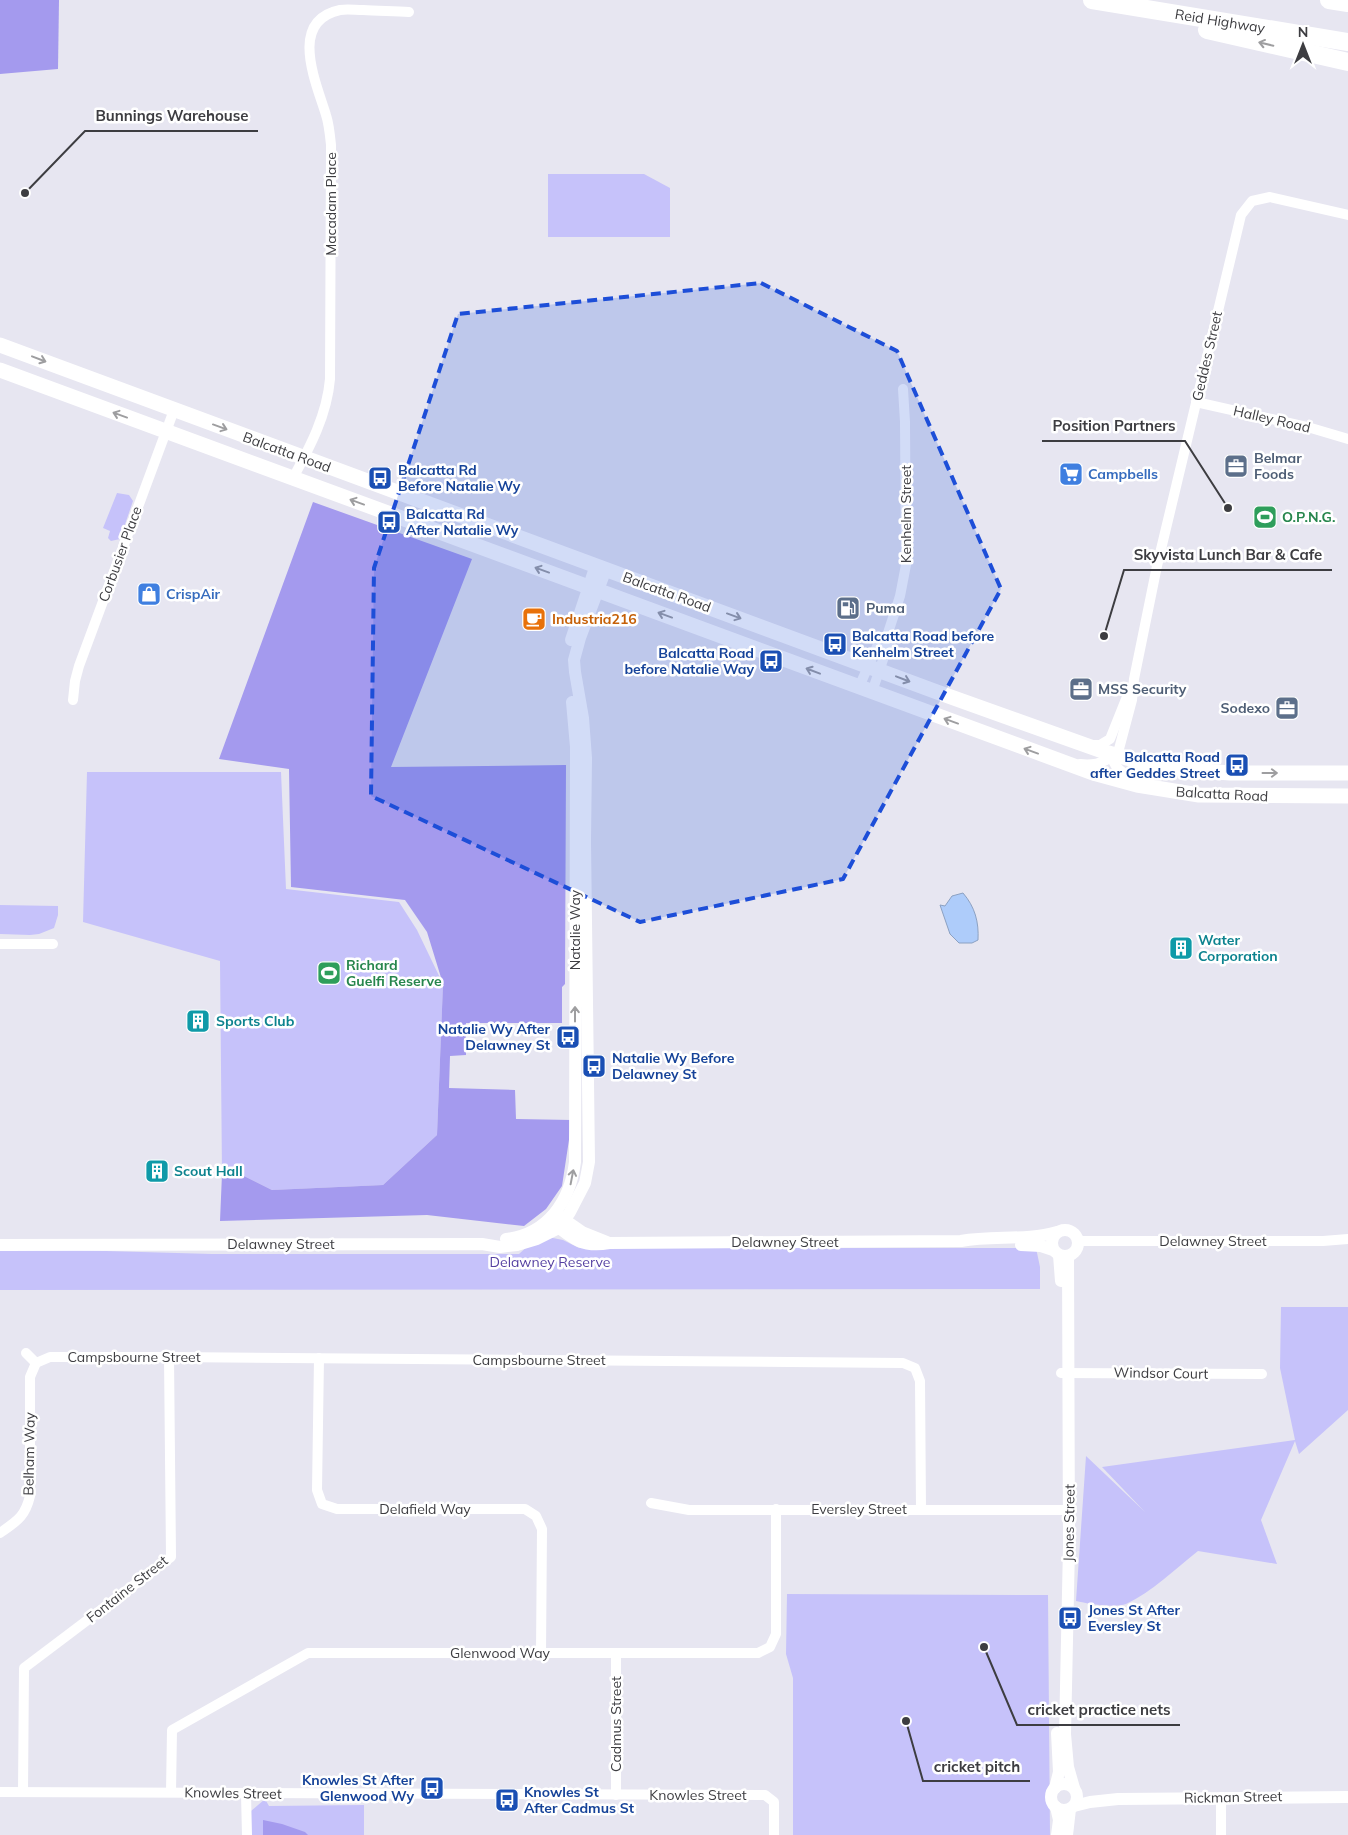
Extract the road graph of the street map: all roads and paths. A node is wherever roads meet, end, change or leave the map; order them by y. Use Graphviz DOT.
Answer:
graph roads {
  1 [pos="1092,0"];
  2 [pos="1329,0"];
  3 [pos="1348,3"];
  4 [pos="1113,4"];
  5 [pos="409,12"];
  6 [pos="1348,42"];
  7 [pos="1348,62"];
  8 [pos="1348,215"];
  9 [pos="0,345"];
  10 [pos="0,370"];
  11 [pos="903,389"];
  12 [pos="1196,402"];
  13 [pos="174,410"];
  14 [pos="166,432"];
  15 [pos="1348,439"];
  16 [pos="304,458"];
  17 [pos="293,478"];
  18 [pos="601,567"];
  19 [pos="594,589"];
  20 [pos="874,668"];
  21 [pos="1134,679"];
  22 [pos="866,690"];
  23 [pos="74,700"];
  24 [pos="1110,738"];
  25 [pos="1085,746"];
  26 [pos="1114,754"];
  27 [pos="1062,762"];
  28 [pos="1348,773"];
  29 [pos="1153,788"];
  30 [pos="1348,796"];
  31 [pos="0,944"];
  32 [pos="53,944"];
  33 [pos="557,1220"];
  34 [pos="1057,1232"];
  35 [pos="1348,1239"];
  36 [pos="961,1241"];
  37 [pos="1078,1241"];
  38 [pos="0,1245"];
  39 [pos="1060,1253"];
  40 [pos="26,1352"];
  41 [pos="170,1357"];
  42 [pos="319,1358"];
  43 [pos="36,1364"];
  44 [pos="1064,1373"];
  45 [pos="1262,1374"];
  46 [pos="651,1502"];
  47 [pos="776,1509"];
  48 [pos="921,1510"];
  49 [pos="1064,1510"];
  50 [pos="0,1533"];
  51 [pos="541,1653"];
  52 [pos="616,1653"];
  53 [pos="1055,1788"];
  54 [pos="1075,1790"];
  55 [pos="0,1792"];
  56 [pos="23,1792"];
  57 [pos="171,1792"];
  58 [pos="246,1794"];
  59 [pos="616,1795"];
  60 [pos="1221,1797"];
  61 [pos="1348,1797"];
  62 [pos="1118,1799"];
  63 [pos="1056,1807"];
  64 [pos="1072,1808"];
  65 [pos="247,1835"];
  66 [pos="774,1835"];
  67 [pos="1058,1835"];
  68 [pos="1067,1835"];
  69 [pos="1221,1835"];
  1 -- 4 [label="highway, Reid Highway"];
  2 -- 3 [label="highway"];
  4 -- 6 [label="highway, Reid Highway"];
  7 -- 4 [label="highway, one-way"];
  5 -- 16 [label="street, Macadam Place"];
  8 -- 12 [label="street, Geddes Street"];
  9 -- 13 [label="main road, Balcatta Road, one-way"];
  14 -- 10 [label="main road, Balcatta Road, one-way"];
  11 -- 20 [label="street, Kenhelm Street"];
  12 -- 15 [label="street, Halley Road"];
  12 -- 21 [label="street, Geddes Street"];
  13 -- 14 [label="street, Corbusier Place"];
  13 -- 16 [label="main road, Balcatta Road, one-way"];
  14 -- 17 [label="main road, Balcatta Road"];
  14 -- 23 [label="street, Corbusier Place"];
  16 -- 17 [label="street, Macadam Place"];
  16 -- 18 [label="main road, Balcatta Road"];
  19 -- 17 [label="main road, Balcatta Road, one-way"];
  18 -- 19 [label="street, Natalie Way"];
  18 -- 20 [label="main road, Balcatta Road, one-way"];
  22 -- 19 [label="main road, Balcatta Road, one-way"];
  19 -- 33 [label="street, Natalie Way"];
  20 -- 22 [label="street, Kenhelm Street"];
  20 -- 25 [label="main road, Balcatta Road, one-way"];
  21 -- 24 [label="street, Geddes Street"];
  21 -- 26 [label="street, Geddes Street"];
  27 -- 22 [label="main road, Balcatta Road, one-way"];
  24 -- 25 [label="street"];
  24 -- 26 [label="street, Geddes Street"];
  25 -- 26 [label="main road, Balcatta Road"];
  26 -- 27 [label="street"];
  26 -- 28 [label="main road, Balcatta Road, one-way"];
  26 -- 29 [label="street"];
  27 -- 29 [label="main road, Balcatta Road"];
  29 -- 30 [label="main road, Balcatta Road"];
  31 -- 32 [label="street"];
  33 -- 36 [label="street, Delawney Street"];
  33 -- 38 [label="street, Delawney Street"];
  34 -- 36 [label="street, Delawney Street"];
  34 -- 37 [label="street"];
  34 -- 39 [label="street, Jones Street"];
  35 -- 37 [label="street, Delawney Street"];
  36 -- 39 [label="street, Delawney Street"];
  37 -- 39 [label="street"];
  39 -- 44 [label="street, Jones Street"];
  40 -- 43 [label="street"];
  41 -- 42 [label="street, Campsbourne Street"];
  41 -- 43 [label="street, Campsbourne Street"];
  41 -- 56 [label="street, Fontaine Street"];
  42 -- 48 [label="street, Campsbourne Street"];
  42 -- 51 [label="street, Delafield Way"];
  43 -- 50 [label="street, Belham Way"];
  44 -- 45 [label="street, Windsor Court"];
  44 -- 49 [label="street, Jones Street"];
  46 -- 47 [label="street, Eversley Street"];
  47 -- 48 [label="street, Eversley Street"];
  47 -- 52 [label="street, Glenwood Way"];
  48 -- 49 [label="street, Eversley Street"];
  49 -- 53 [label="street, Jones Street"];
  49 -- 54 [label="street, Jones Street"];
  51 -- 52 [label="street, Glenwood Way"];
  51 -- 57 [label="street, Glenwood Way"];
  52 -- 59 [label="street, Cadmus Street"];
  53 -- 54 [label="street"];
  53 -- 63 [label="street"];
  54 -- 62 [label="street, Rickman Street"];
  54 -- 64 [label="street"];
  55 -- 56 [label="street, Knowles Street"];
  56 -- 57 [label="street, Knowles Street"];
  57 -- 58 [label="street, Knowles Street"];
  58 -- 59 [label="street, Knowles Street"];
  58 -- 65 [label="street"];
  59 -- 66 [label="street, Knowles Street"];
  60 -- 61 [label="street, Rickman Street"];
  60 -- 62 [label="street, Rickman Street"];
  60 -- 69 [label="street"];
  62 -- 64 [label="street, Rickman Street"];
  63 -- 64 [label="street"];
  63 -- 67 [label="street"];
  64 -- 68 [label="street"];
}
